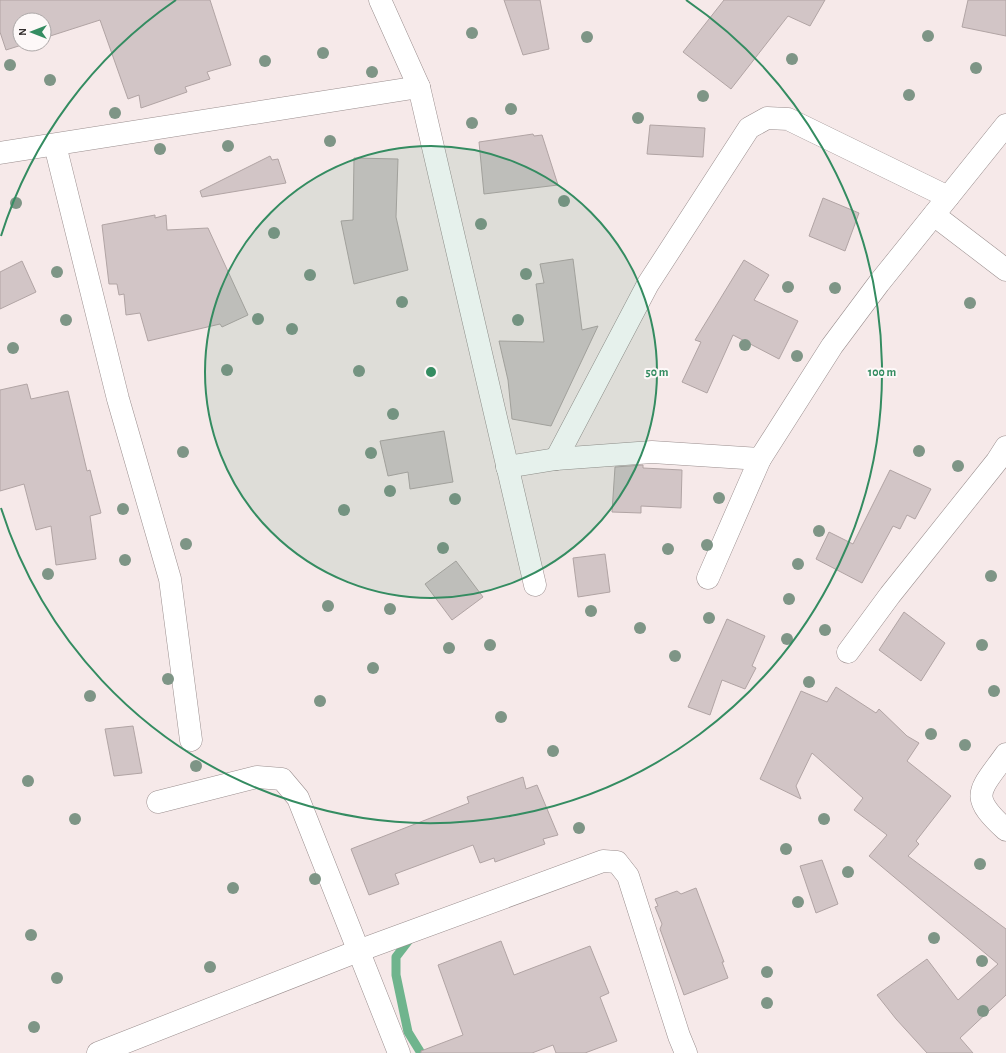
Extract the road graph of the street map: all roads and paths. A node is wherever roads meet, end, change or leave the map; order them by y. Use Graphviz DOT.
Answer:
graph roads {
  1 [pos="380,0"];
  2 [pos="419,87"];
  3 [pos="1006,125"];
  4 [pos="56,145"];
  5 [pos="0,153"];
  6 [pos="948,197"];
  7 [pos="934,215"];
  8 [pos="1006,270"];
  9 [pos="1006,447"];
  10 [pos="556,459"];
  11 [pos="760,459"];
  12 [pos="507,467"];
  13 [pos="708,578"];
  14 [pos="535,585"];
  15 [pos="848,652"];
  16 [pos="191,740"];
  17 [pos="1006,754"];
  18 [pos="158,802"];
  19 [pos="1006,830"];
  20 [pos="358,951"];
  21 [pos="98,1053"];
  22 [pos="399,1053"];
  23 [pos="686,1053"];
  1 -- 2 [label="street"];
  2 -- 4 [label="street"];
  2 -- 12 [label="street"];
  3 -- 6 [label="street"];
  4 -- 5 [label="street"];
  4 -- 16 [label="street"];
  6 -- 7 [label="street"];
  6 -- 10 [label="street"];
  7 -- 8 [label="street"];
  7 -- 11 [label="street"];
  9 -- 15 [label="street"];
  10 -- 11 [label="street"];
  10 -- 12 [label="street"];
  11 -- 13 [label="street"];
  12 -- 14 [label="street"];
  17 -- 19 [label="street"];
  18 -- 20 [label="street"];
  20 -- 21 [label="street"];
  20 -- 22 [label="street"];
  20 -- 23 [label="street"];
}
